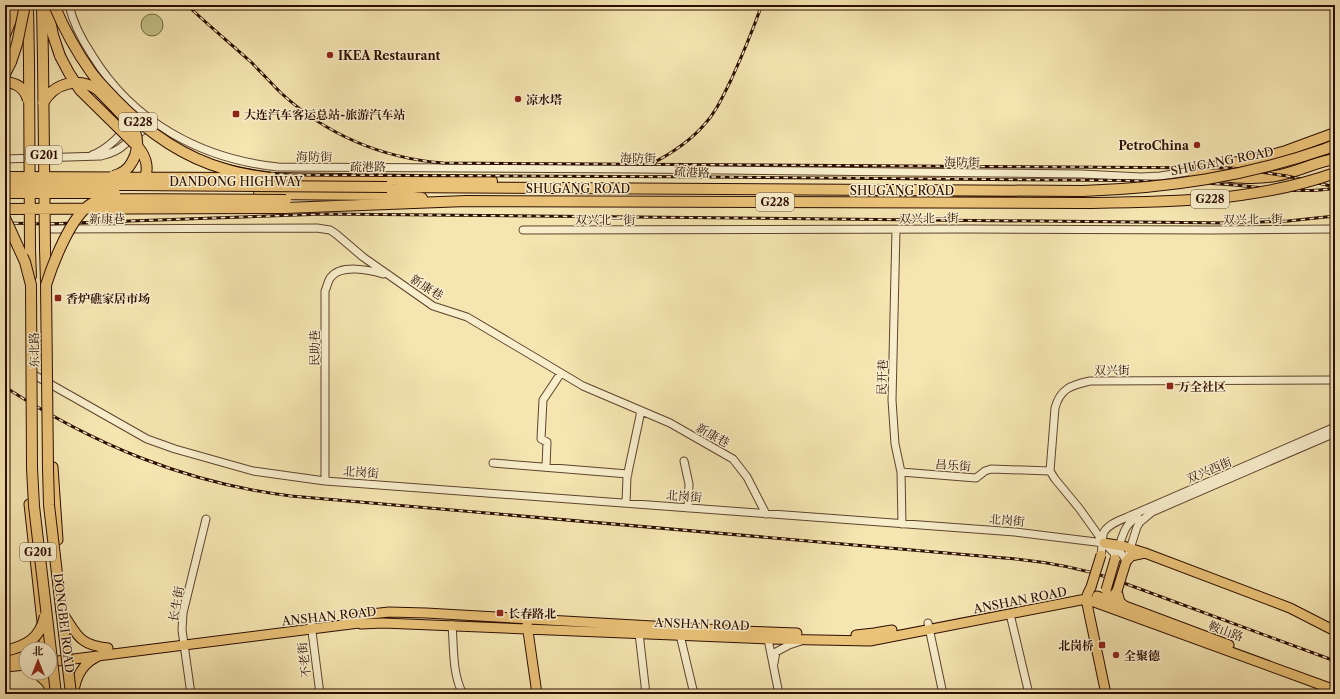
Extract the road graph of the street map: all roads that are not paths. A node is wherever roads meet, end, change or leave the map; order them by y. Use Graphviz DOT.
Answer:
graph roads {
  1 [pos="10,5"];
  2 [pos="17,5"];
  3 [pos="24,5"];
  4 [pos="28,5"];
  5 [pos="38,5"];
  6 [pos="42,5"];
  7 [pos="47,5"];
  8 [pos="54,5"];
  9 [pos="70,5"];
  10 [pos="5,18"];
  11 [pos="5,35"];
  12 [pos="5,74"];
  13 [pos="5,82"];
  14 [pos="29,102"];
  15 [pos="44,102"];
  16 [pos="134,107"];
  17 [pos="158,124"];
  18 [pos="1335,133"];
  19 [pos="1335,145"];
  20 [pos="85,157"];
  21 [pos="37,158"];
  22 [pos="5,159"];
  23 [pos="1335,159"];
  24 [pos="1250,160"];
  25 [pos="1215,171"];
  26 [pos="1194,172"];
  27 [pos="1335,173"];
  28 [pos="5,177"];
  29 [pos="108,177"];
  30 [pos="270,178"];
  31 [pos="1255,178"];
  32 [pos="387,183"];
  33 [pos="5,184"];
  34 [pos="750,189"];
  35 [pos="5,193"];
  36 [pos="124,193"];
  37 [pos="466,201"];
  38 [pos="286,204"];
  39 [pos="5,209"];
  40 [pos="5,218"];
  41 [pos="50,229"];
  42 [pos="1335,229"];
  43 [pos="524,230"];
  44 [pos="896,230"];
  45 [pos="34,249"];
  46 [pos="363,257"];
  47 [pos="350,269"];
  48 [pos="389,275"];
  49 [pos="31,281"];
  50 [pos="46,285"];
  51 [pos="31,319"];
  52 [pos="561,373"];
  53 [pos="39,378"];
  54 [pos="1335,380"];
  55 [pos="52,385"];
  56 [pos="27,388"];
  57 [pos="39,395"];
  58 [pos="52,402"];
  59 [pos="27,407"];
  60 [pos="640,411"];
  61 [pos="52,422"];
  62 [pos="1335,427"];
  63 [pos="1335,433"];
  64 [pos="36,440"];
  65 [pos="52,441"];
  66 [pos="27,456"];
  67 [pos="43,456"];
  68 [pos="684,462"];
  69 [pos="493,463"];
  70 [pos="546,467"];
  71 [pos="53,468"];
  72 [pos="1050,471"];
  73 [pos="901,472"];
  74 [pos="628,474"];
  75 [pos="325,481"];
  76 [pos="626,503"];
  77 [pos="688,508"];
  78 [pos="1152,512"];
  79 [pos="766,514"];
  80 [pos="1132,515"];
  81 [pos="206,519"];
  82 [pos="902,524"];
  83 [pos="1105,530"];
  84 [pos="1124,530"];
  85 [pos="1098,535"];
  86 [pos="1081,540"];
  87 [pos="1104,543"];
  88 [pos="1119,547"];
  89 [pos="1130,548"];
  90 [pos="1145,552"];
  91 [pos="1101,555"];
  92 [pos="1115,558"];
  93 [pos="1126,562"];
  94 [pos="1117,591"];
  95 [pos="1089,593"];
  96 [pos="1102,597"];
  97 [pos="1125,606"];
  98 [pos="42,607"];
  99 [pos="1010,614"];
  100 [pos="526,618"];
  101 [pos="59,620"];
  102 [pos="1091,622"];
  103 [pos="452,624"];
  104 [pos="311,626"];
  105 [pos="929,626"];
  106 [pos="528,628"];
  107 [pos="1335,631"];
  108 [pos="639,633"];
  109 [pos="680,635"];
  110 [pos="768,639"];
  111 [pos="808,639"];
  112 [pos="33,641"];
  113 [pos="44,641"];
  114 [pos="184,642"];
  115 [pos="108,648"];
  116 [pos="100,655"];
  117 [pos="18,657"];
  118 [pos="60,657"];
  119 [pos="18,659"];
  120 [pos="6,660"];
  121 [pos="18,664"];
  122 [pos="774,667"];
  123 [pos="45,681"];
  124 [pos="52,681"];
  125 [pos="1335,684"];
  126 [pos="1335,690"];
  127 [pos="74,691"];
  128 [pos="57,692"];
  129 [pos="191,694"];
  130 [pos="320,694"];
  131 [pos="463,694"];
  132 [pos="537,694"];
  133 [pos="646,694"];
  134 [pos="694,694"];
  135 [pos="779,694"];
  136 [pos="943,694"];
  137 [pos="1028,694"];
  138 [pos="1106,694"];
  1 -- 10 [label="main road"];
  2 -- 11 [label="highway"];
  3 -- 12 [label="highway, bridge"];
  3 -- 21 [label="main road"];
  4 -- 14 [label="highway, 东北路 / G201, bridge"];
  5 -- 21 [label="main road, 东北路"];
  6 -- 15 [label="highway, 东北路 / G201, bridge"];
  7 -- 21 [label="main road"];
  7 -- 36 [label="highway, bridge"];
  8 -- 30 [label="highway, DANDONG HIGHWAY / G228, bridge"];
  9 -- 16 [label="street, 海防街"];
  13 -- 14 [label="highway, bridge"];
  14 -- 49 [label="highway, 东北路 / G201, bridge"];
  15 -- 29 [label="highway, bridge"];
  15 -- 50 [label="highway, 东北路 / G201, bridge"];
  16 -- 17 [label="street, 海防街"];
  16 -- 20 [label="street"];
  17 -- 20 [label="street"];
  17 -- 26 [label="street, 海防街"];
  18 -- 24 [label="highway"];
  19 -- 34 [label="highway, SHUGANG ROAD / G228, bridge"];
  20 -- 21 [label="street"];
  21 -- 22 [label="street"];
  21 -- 41 [label="main road"];
  21 -- 45 [label="main road"];
  21 -- 45 [label="main road, 东北路"];
  23 -- 31 [label="highway"];
  24 -- 25 [label="highway"];
  24 -- 31 [label="highway"];
  25 -- 26 [label="highway"];
  25 -- 31 [label="highway"];
  27 -- 37 [label="highway, SHUGANG ROAD / G228, bridge"];
  28 -- 29 [label="highway, bridge"];
  29 -- 30 [label="highway, bridge"];
  30 -- 32 [label="highway, 疏港路 / G228"];
  32 -- 33 [label="highway, bridge"];
  32 -- 34 [label="highway, 疏港路"];
  35 -- 36 [label="highway, DANDONG HIGHWAY / G228, bridge"];
  36 -- 37 [label="highway, DANDONG HIGHWAY / G228"];
  37 -- 38 [label="highway"];
  38 -- 39 [label="highway, bridge"];
  38 -- 50 [label="highway, bridge"];
  40 -- 49 [label="highway, bridge"];
  41 -- 45 [label="main road"];
  41 -- 46 [label="street, 新康巷"];
  41 -- 55 [label="main road"];
  42 -- 44 [label="street, 双兴北一街"];
  43 -- 44 [label="street, 双兴北一街"];
  44 -- 73 [label="street, 民开巷"];
  45 -- 49 [label="main road"];
  45 -- 53 [label="main road, 东北路"];
  46 -- 47 [label="street"];
  46 -- 48 [label="street, 新康巷"];
  47 -- 48 [label="street, 民助巷"];
  47 -- 75 [label="street, 民助巷"];
  48 -- 52 [label="street, 新康巷"];
  49 -- 51 [label="main road"];
  49 -- 51 [label="main road"];
  49 -- 98 [label="highway, 东北路 / G201, bridge"];
  50 -- 127 [label="highway, 东北路 / G201, bridge"];
  51 -- 53 [label="main road"];
  51 -- 56 [label="main road"];
  52 -- 60 [label="street, 新康巷"];
  52 -- 70 [label="street"];
  53 -- 55 [label="street, 北岗街"];
  53 -- 57 [label="main road, 东北路"];
  54 -- 72 [label="street, 双兴街"];
  55 -- 58 [label="main road"];
  55 -- 75 [label="street, 北岗街"];
  59 -- 66 [label="main road"];
  60 -- 74 [label="street"];
  60 -- 79 [label="street, 新康巷"];
  61 -- 65 [label="main road"];
  62 -- 80 [label="street, 双兴西街"];
  63 -- 78 [label="street, 双兴西街"];
  64 -- 66 [label="main road"];
  64 -- 67 [label="main road, DONGBEI ROAD"];
  64 -- 101 [label="main road, DONGBEI ROAD"];
  65 -- 67 [label="main road"];
  65 -- 71 [label="main road"];
  66 -- 98 [label="main road"];
  67 -- 71 [label="main road"];
  67 -- 101 [label="main road, DONGBEI ROAD"];
  68 -- 77 [label="street"];
  69 -- 70 [label="street"];
  70 -- 74 [label="street"];
  71 -- 101 [label="main road"];
  72 -- 73 [label="street, 昌乐街"];
  72 -- 85 [label="street"];
  73 -- 82 [label="street, 民开巷"];
  74 -- 76 [label="street"];
  75 -- 76 [label="street, 北岗街"];
  76 -- 77 [label="street, 北岗街"];
  77 -- 79 [label="street, 北岗街"];
  78 -- 84 [label="street"];
  78 -- 89 [label="street, 双兴西街"];
  79 -- 82 [label="street, 北岗街"];
  80 -- 83 [label="street, 双兴西街"];
  80 -- 84 [label="street"];
  81 -- 114 [label="street, 长生街"];
  82 -- 86 [label="street, 北岗街"];
  83 -- 85 [label="street, 双兴西街"];
  83 -- 87 [label="street"];
  84 -- 88 [label="street"];
  85 -- 86 [label="street, 双兴西街"];
  85 -- 87 [label="street"];
  86 -- 87 [label="street, 北岗街"];
  87 -- 88 [label="main road, 北岗街"];
  87 -- 91 [label="street"];
  87 -- 92 [label="street"];
  88 -- 89 [label="main road, 北岗街"];
  88 -- 92 [label="street"];
  88 -- 93 [label="street"];
  89 -- 90 [label="main road, 北岗街"];
  89 -- 93 [label="street, 双兴西街"];
  90 -- 93 [label="main road"];
  90 -- 107 [label="main road, 北岗街"];
  91 -- 95 [label="main road, bridge"];
  92 -- 96 [label="main road, bridge"];
  93 -- 94 [label="main road, bridge"];
  94 -- 96 [label="main road"];
  94 -- 97 [label="main road"];
  95 -- 96 [label="main road, ANSHAN ROAD"];
  95 -- 99 [label="main road, ANSHAN ROAD"];
  95 -- 102 [label="main road"];
  95 -- 105 [label="main road, ANSHAN ROAD"];
  96 -- 97 [label="main road, 鞍山路"];
  96 -- 102 [label="main road"];
  96 -- 126 [label="main road, ANSHAN ROAD"];
  97 -- 125 [label="main road, 鞍山路"];
  98 -- 112 [label="main road"];
  98 -- 113 [label="main road"];
  98 -- 120 [label="highway, bridge"];
  98 -- 128 [label="highway, 东北路 / G201, bridge"];
  99 -- 105 [label="main road, ANSHAN ROAD"];
  99 -- 137 [label="street"];
  100 -- 104 [label="main road, ANSHAN ROAD"];
  100 -- 105 [label="main road, ANSHAN ROAD"];
  100 -- 106 [label="main road"];
  101 -- 115 [label="main road"];
  101 -- 118 [label="main road"];
  101 -- 118 [label="main road, DONGBEI ROAD"];
  102 -- 138 [label="main road"];
  103 -- 104 [label="main road, ANSHAN ROAD"];
  103 -- 106 [label="main road, ANSHAN ROAD"];
  103 -- 131 [label="street"];
  104 -- 114 [label="main road, ANSHAN ROAD"];
  104 -- 130 [label="street, 不老街"];
  105 -- 111 [label="main road, ANSHAN ROAD"];
  105 -- 136 [label="street"];
  106 -- 108 [label="main road, ANSHAN ROAD"];
  106 -- 132 [label="main road"];
  108 -- 109 [label="main road, ANSHAN ROAD"];
  108 -- 133 [label="street"];
  109 -- 110 [label="main road, ANSHAN ROAD"];
  109 -- 134 [label="street"];
  110 -- 111 [label="main road, ANSHAN ROAD"];
  110 -- 122 [label="street"];
  111 -- 122 [label="street"];
  114 -- 115 [label="main road, ANSHAN ROAD"];
  114 -- 116 [label="main road, ANSHAN ROAD"];
  114 -- 129 [label="street, 长生街"];
  115 -- 118 [label="main road, ANSHAN ROAD"];
  116 -- 118 [label="main road, ANSHAN ROAD"];
  116 -- 127 [label="main road"];
  117 -- 120 [label="main road"];
  118 -- 127 [label="main road"];
  118 -- 128 [label="main road, DONGBEI ROAD"];
  119 -- 120 [label="main road"];
  120 -- 121 [label="main road"];
  122 -- 135 [label="street"];
  123 -- 128 [label="main road"];
  124 -- 128 [label="main road"];
}
